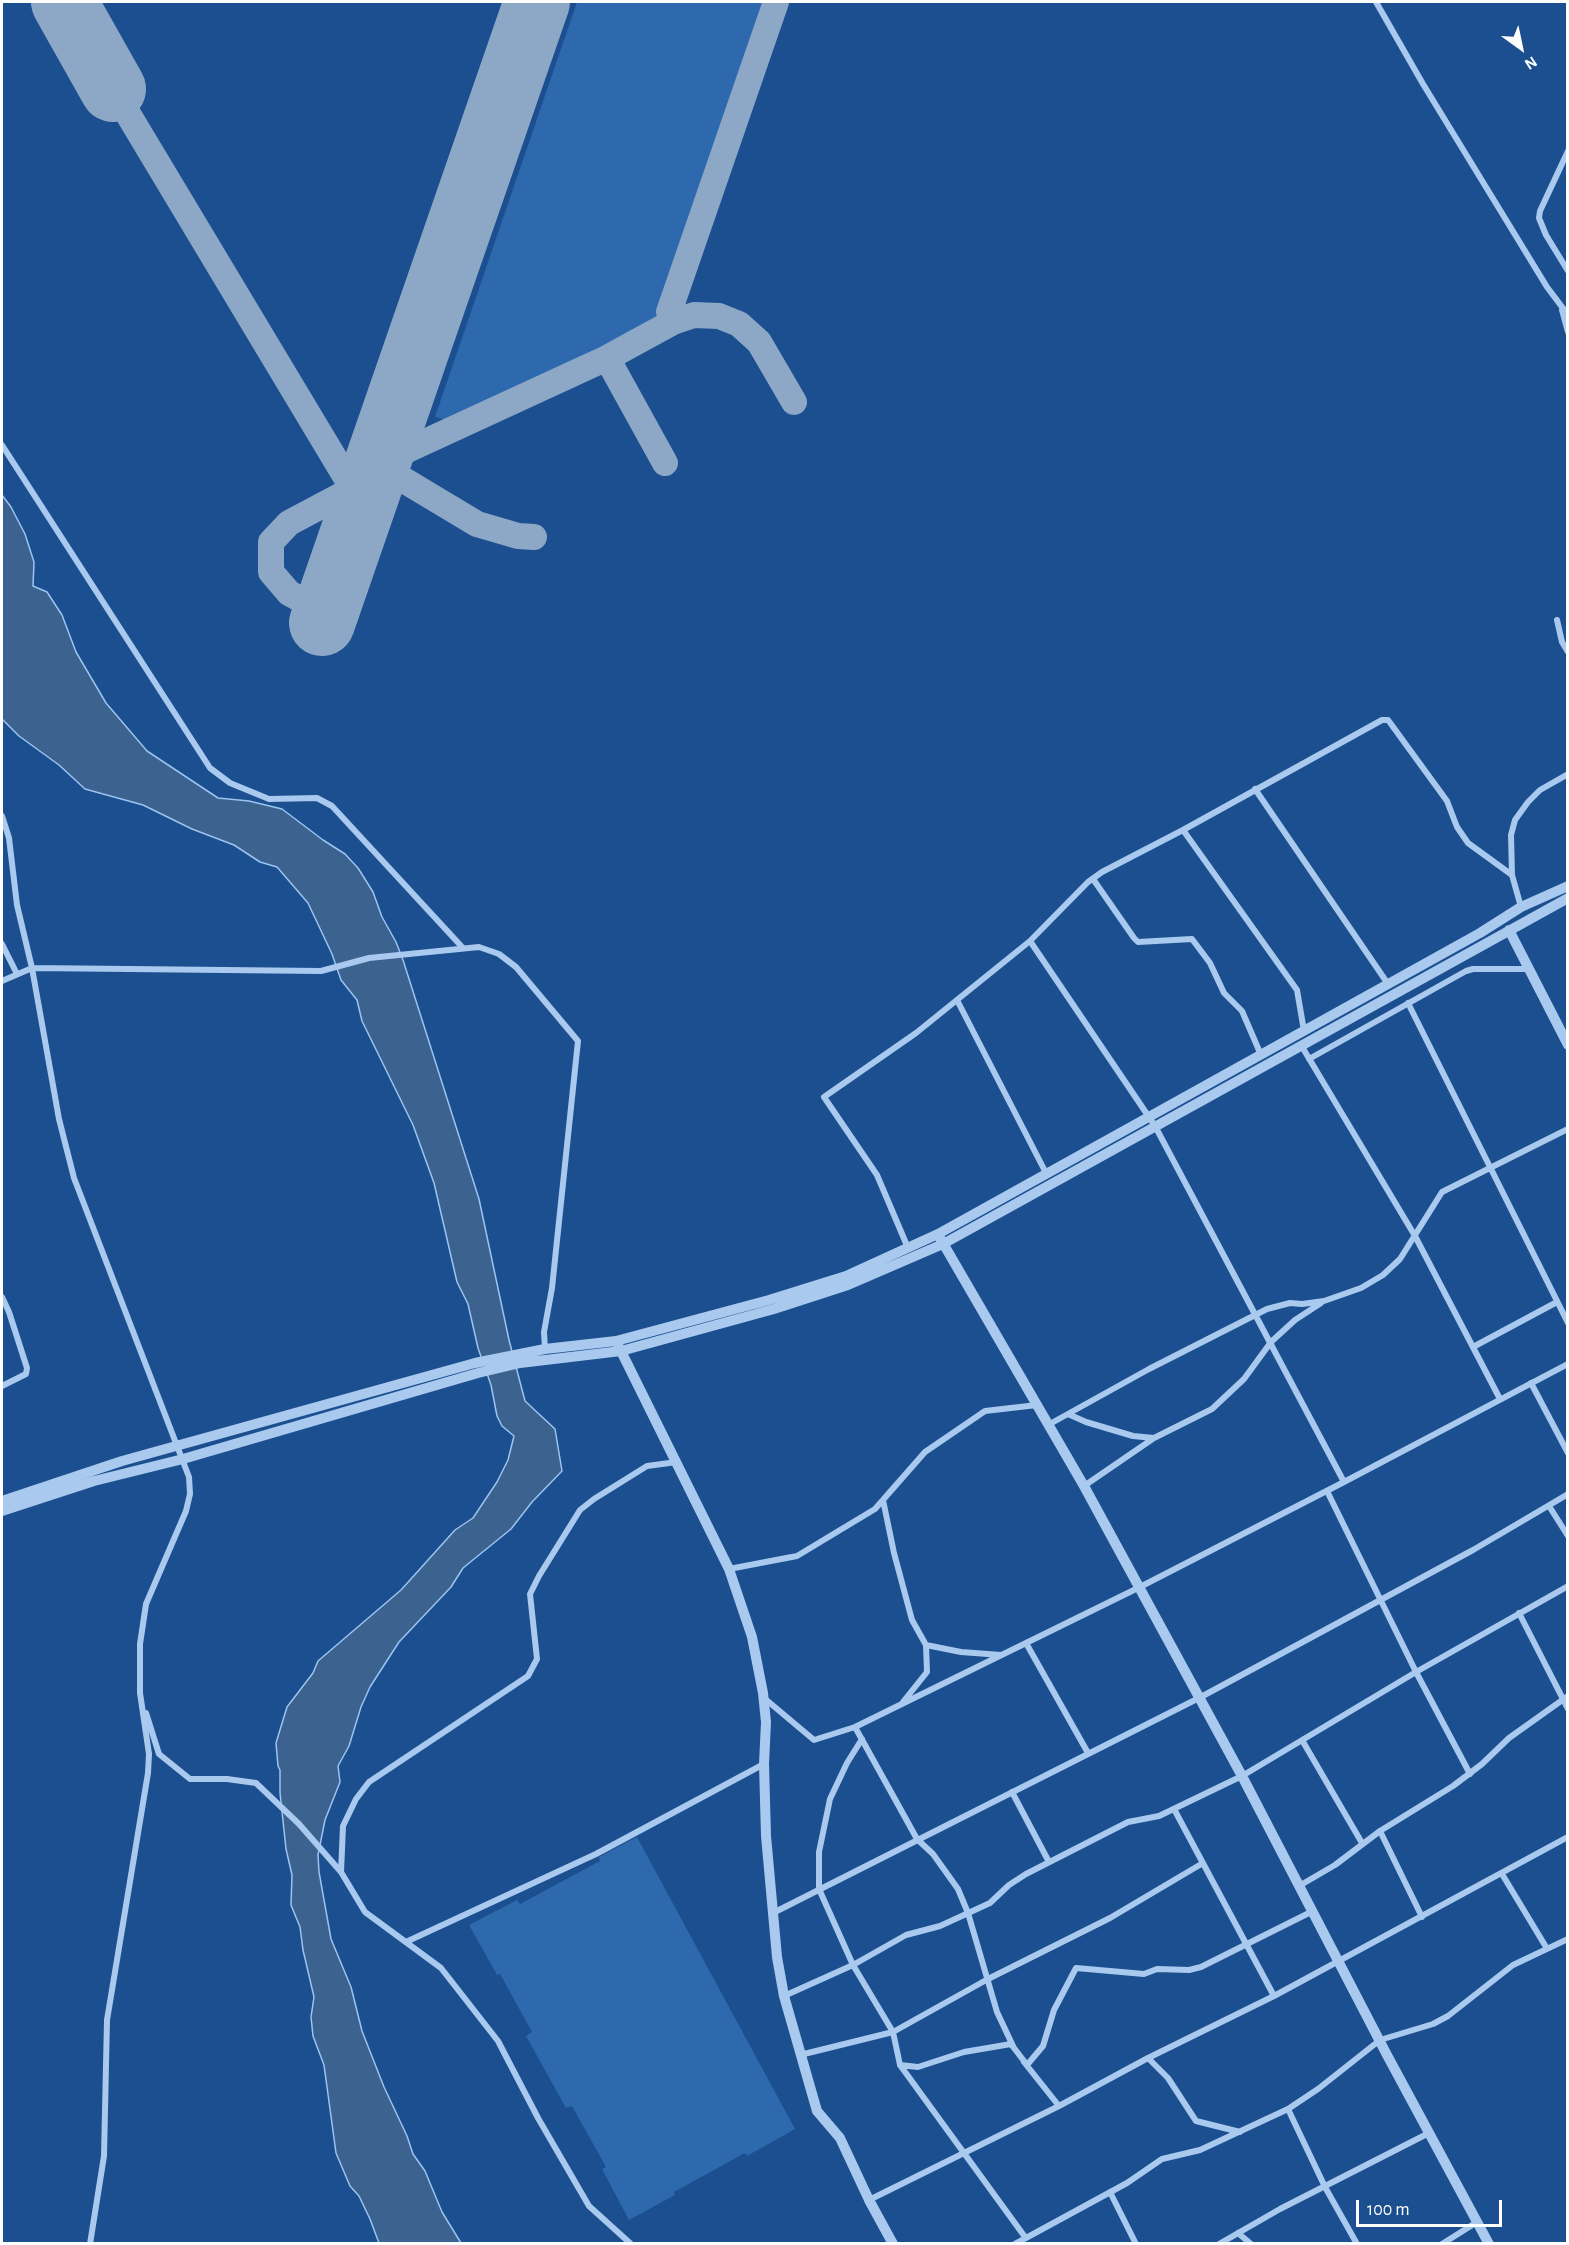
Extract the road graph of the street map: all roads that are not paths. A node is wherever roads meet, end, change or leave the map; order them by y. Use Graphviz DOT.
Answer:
graph roads {
  1 [pos="1376,2"];
  2 [pos="1568,151"];
  3 [pos="1568,271"];
  4 [pos="1565,307"];
  5 [pos="1568,315"];
  6 [pos="1568,332"];
  7 [pos="2,445"];
  8 [pos="1557,620"];
  9 [pos="1568,652"];
  10 [pos="1568,774"];
  11 [pos="1255,789"];
  12 [pos="2,816"];
  13 [pos="1183,830"];
  14 [pos="1512,874"];
  15 [pos="1093,879"];
  16 [pos="1568,886"];
  17 [pos="1568,898"];
  18 [pos="1521,907"];
  19 [pos="1509,930"];
  20 [pos="1030,941"];
  21 [pos="2,944"];
  22 [pos="463,948"];
  23 [pos="32,968"];
  24 [pos="1528,969"];
  25 [pos="17,974"];
  26 [pos="1420,979"];
  27 [pos="2,981"];
  28 [pos="1388,983"];
  29 [pos="1428,992"];
  30 [pos="1393,994"];
  31 [pos="957,1000"];
  32 [pos="1408,1003"];
  33 [pos="1354,1016"];
  34 [pos="1362,1028"];
  35 [pos="1300,1037"];
  36 [pos="1568,1045"];
  37 [pos="1261,1054"];
  38 [pos="1309,1059"];
  39 [pos="1152,1122"];
  40 [pos="1568,1129"];
  41 [pos="1490,1167"];
  42 [pos="1047,1175"];
  43 [pos="1415,1236"];
  44 [pos="940,1239"];
  45 [pos="908,1248"];
  46 [pos="2,1297"];
  47 [pos="1324,1300"];
  48 [pos="1557,1302"];
  49 [pos="1256,1316"];
  50 [pos="1568,1323"];
  51 [pos="1271,1342"];
  52 [pos="618,1346"];
  53 [pos="1473,1347"];
  54 [pos="545,1349"];
  55 [pos="519,1358"];
  56 [pos="1568,1364"];
  57 [pos="476,1368"];
  58 [pos="1531,1383"];
  59 [pos="2,1386"];
  60 [pos="1500,1400"];
  61 [pos="1038,1405"];
  62 [pos="1068,1414"];
  63 [pos="1048,1425"];
  64 [pos="1154,1438"];
  65 [pos="178,1447"];
  66 [pos="1568,1453"];
  67 [pos="183,1459"];
  68 [pos="676,1462"];
  69 [pos="1344,1482"];
  70 [pos="1084,1486"];
  71 [pos="1327,1491"];
  72 [pos="1568,1494"];
  73 [pos="883,1500"];
  74 [pos="2,1501"];
  75 [pos="1549,1506"];
  76 [pos="2,1511"];
  77 [pos="1568,1536"];
  78 [pos="729,1569"];
  79 [pos="1568,1586"];
  80 [pos="1138,1588"];
  81 [pos="1380,1599"];
  82 [pos="1519,1613"];
  83 [pos="1026,1643"];
  84 [pos="926,1645"];
  85 [pos="1002,1655"];
  86 [pos="1416,1672"];
  87 [pos="140,1693"];
  88 [pos="764,1698"];
  89 [pos="1199,1698"];
  90 [pos="1565,1698"];
  91 [pos="900,1705"];
  92 [pos="1568,1709"];
  93 [pos="855,1727"];
  94 [pos="862,1739"];
  95 [pos="1302,1740"];
  96 [pos="1088,1754"];
  97 [pos="764,1764"];
  98 [pos="1470,1774"];
  99 [pos="1242,1776"];
  100 [pos="1012,1792"];
  101 [pos="1174,1809"];
  102 [pos="1380,1831"];
  103 [pos="1568,1837"];
  104 [pos="917,1839"];
  105 [pos="1362,1843"];
  106 [pos="1049,1862"];
  107 [pos="1203,1863"];
  108 [pos="342,1872"];
  109 [pos="1502,1874"];
  110 [pos="1299,1886"];
  111 [pos="819,1889"];
  112 [pos="1312,1911"];
  113 [pos="773,1913"];
  114 [pos="968,1913"];
  115 [pos="1422,1917"];
  116 [pos="1568,1939"];
  117 [pos="408,1941"];
  118 [pos="1246,1945"];
  119 [pos="1546,1947"];
  120 [pos="1339,1962"];
  121 [pos="853,1965"];
  122 [pos="988,1979"];
  123 [pos="784,1996"];
  124 [pos="1274,1996"];
  125 [pos="893,2032"];
  126 [pos="1380,2040"];
  127 [pos="1011,2044"];
  128 [pos="800,2055"];
  129 [pos="1148,2058"];
  130 [pos="900,2065"];
  131 [pos="1059,2106"];
  132 [pos="1288,2109"];
  133 [pos="1240,2132"];
  134 [pos="1429,2133"];
  135 [pos="963,2154"];
  136 [pos="1325,2187"];
  137 [pos="1110,2192"];
  138 [pos="869,2200"];
  139 [pos="1477,2222"];
  140 [pos="1238,2233"];
  141 [pos="1025,2237"];
  142 [pos="90,2244"];
  143 [pos="631,2244"];
  144 [pos="893,2244"];
  145 [pos="1015,2244"];
  146 [pos="1136,2244"];
  147 [pos="1219,2244"];
  148 [pos="1251,2244"];
  149 [pos="1356,2244"];
  150 [pos="1442,2244"];
  151 [pos="1489,2244"];
  1 -- 4 [label="street"];
  2 -- 3 [label="street"];
  4 -- 5 [label="street"];
  4 -- 6 [label="street"];
  7 -- 22 [label="street"];
  8 -- 9 [label="street"];
  10 -- 14 [label="street"];
  11 -- 13 [label="street"];
  11 -- 14 [label="street"];
  11 -- 28 [label="street"];
  12 -- 23 [label="street"];
  13 -- 15 [label="street"];
  13 -- 35 [label="street"];
  14 -- 18 [label="street"];
  15 -- 20 [label="street"];
  15 -- 37 [label="street"];
  16 -- 18 [label="street"];
  17 -- 19 [label="street"];
  18 -- 28 [label="street"];
  19 -- 24 [label="street"];
  19 -- 26 [label="street"];
  20 -- 31 [label="street"];
  20 -- 39 [label="street"];
  21 -- 25 [label="street"];
  22 -- 23 [label="street"];
  22 -- 54 [label="street"];
  23 -- 25 [label="street"];
  23 -- 65 [label="street"];
  24 -- 29 [label="street"];
  24 -- 36 [label="street"];
  25 -- 27 [label="street"];
  26 -- 29 [label="street"];
  26 -- 30 [label="street"];
  28 -- 30 [label="street"];
  28 -- 35 [label="street"];
  29 -- 32 [label="street"];
  30 -- 33 [label="street"];
  31 -- 42 [label="street"];
  31 -- 45 [label="street"];
  32 -- 34 [label="street"];
  32 -- 41 [label="street"];
  33 -- 34 [label="street"];
  33 -- 35 [label="street"];
  34 -- 38 [label="street"];
  35 -- 37 [label="street"];
  35 -- 38 [label="street"];
  35 -- 39 [label="street"];
  37 -- 39 [label="street"];
  38 -- 43 [label="street"];
  39 -- 42 [label="street"];
  39 -- 44 [label="street"];
  39 -- 49 [label="street"];
  40 -- 41 [label="street"];
  41 -- 43 [label="street"];
  41 -- 48 [label="street"];
  42 -- 44 [label="street"];
  43 -- 47 [label="street"];
  43 -- 53 [label="street"];
  44 -- 45 [label="street"];
  44 -- 52 [label="street"];
  44 -- 61 [label="street"];
  45 -- 52 [label="street"];
  46 -- 59 [label="street"];
  47 -- 49 [label="street"];
  47 -- 51 [label="street"];
  48 -- 50 [label="street"];
  48 -- 53 [label="street"];
  49 -- 51 [label="street"];
  49 -- 62 [label="street"];
  51 -- 64 [label="street"];
  51 -- 69 [label="street"];
  52 -- 54 [label="street"];
  52 -- 55 [label="street"];
  52 -- 68 [label="street"];
  53 -- 60 [label="street"];
  54 -- 55 [label="street"];
  55 -- 57 [label="street"];
  56 -- 58 [label="street"];
  57 -- 65 [label="street"];
  57 -- 67 [label="street"];
  58 -- 60 [label="street"];
  58 -- 66 [label="street"];
  60 -- 69 [label="street"];
  61 -- 63 [label="street"];
  61 -- 73 [label="street"];
  62 -- 63 [label="street"];
  62 -- 64 [label="street"];
  63 -- 70 [label="street"];
  64 -- 70 [label="street"];
  65 -- 67 [label="street"];
  65 -- 74 [label="street"];
  67 -- 76 [label="street"];
  67 -- 87 [label="street"];
  68 -- 78 [label="street"];
  68 -- 108 [label="street"];
  69 -- 71 [label="street"];
  70 -- 80 [label="street"];
  71 -- 80 [label="street"];
  71 -- 81 [label="street"];
  72 -- 75 [label="street"];
  73 -- 78 [label="street"];
  73 -- 84 [label="street"];
  75 -- 77 [label="street"];
  75 -- 81 [label="street"];
  78 -- 88 [label="street"];
  79 -- 82 [label="street"];
  80 -- 83 [label="street"];
  80 -- 89 [label="street"];
  81 -- 86 [label="street"];
  81 -- 89 [label="street"];
  82 -- 86 [label="street"];
  82 -- 90 [label="street"];
  83 -- 85 [label="street"];
  83 -- 96 [label="street"];
  84 -- 85 [label="street"];
  84 -- 91 [label="street"];
  85 -- 91 [label="street"];
  86 -- 95 [label="street"];
  86 -- 98 [label="street"];
  87 -- 108 [label="street"];
  87 -- 142 [label="street"];
  88 -- 93 [label="street"];
  88 -- 97 [label="street"];
  89 -- 96 [label="street"];
  89 -- 99 [label="street"];
  90 -- 92 [label="street"];
  90 -- 98 [label="street"];
  91 -- 93 [label="street"];
  93 -- 94 [label="street"];
  94 -- 104 [label="street"];
  94 -- 111 [label="street"];
  95 -- 99 [label="street"];
  95 -- 105 [label="street"];
  96 -- 100 [label="street"];
  97 -- 113 [label="street"];
  97 -- 117 [label="street"];
  98 -- 102 [label="street"];
  99 -- 101 [label="street"];
  99 -- 110 [label="street"];
  100 -- 104 [label="street"];
  100 -- 106 [label="street"];
  101 -- 106 [label="street"];
  101 -- 107 [label="street"];
  102 -- 105 [label="street"];
  102 -- 115 [label="street"];
  103 -- 109 [label="street"];
  104 -- 111 [label="street"];
  104 -- 114 [label="street"];
  105 -- 110 [label="street"];
  106 -- 114 [label="street"];
  107 -- 118 [label="street"];
  107 -- 122 [label="street"];
  108 -- 117 [label="street"];
  109 -- 115 [label="street"];
  109 -- 119 [label="street"];
  110 -- 112 [label="street"];
  111 -- 113 [label="street"];
  111 -- 121 [label="street"];
  112 -- 118 [label="street"];
  112 -- 120 [label="street"];
  113 -- 123 [label="street"];
  114 -- 121 [label="street"];
  114 -- 122 [label="street"];
  115 -- 120 [label="street"];
  116 -- 119 [label="street"];
  117 -- 143 [label="street"];
  118 -- 124 [label="street"];
  118 -- 127 [label="street"];
  119 -- 126 [label="street"];
  120 -- 124 [label="street"];
  120 -- 126 [label="street"];
  121 -- 123 [label="street"];
  121 -- 125 [label="street"];
  122 -- 125 [label="street"];
  122 -- 127 [label="street"];
  123 -- 128 [label="street"];
  124 -- 129 [label="street"];
  125 -- 128 [label="street"];
  125 -- 130 [label="street"];
  126 -- 132 [label="street"];
  126 -- 134 [label="street"];
  127 -- 130 [label="street"];
  127 -- 131 [label="street"];
  128 -- 138 [label="street"];
  129 -- 131 [label="street"];
  129 -- 133 [label="street"];
  130 -- 135 [label="street"];
  131 -- 135 [label="street"];
  132 -- 133 [label="street"];
  132 -- 136 [label="street"];
  133 -- 137 [label="street"];
  134 -- 136 [label="street"];
  134 -- 139 [label="street"];
  135 -- 138 [label="street"];
  135 -- 141 [label="street"];
  136 -- 140 [label="street"];
  136 -- 149 [label="street"];
  137 -- 141 [label="street"];
  137 -- 146 [label="street"];
  138 -- 144 [label="street"];
  139 -- 150 [label="street"];
  139 -- 151 [label="street"];
  140 -- 147 [label="street"];
  140 -- 148 [label="street"];
  141 -- 145 [label="street"];
}
